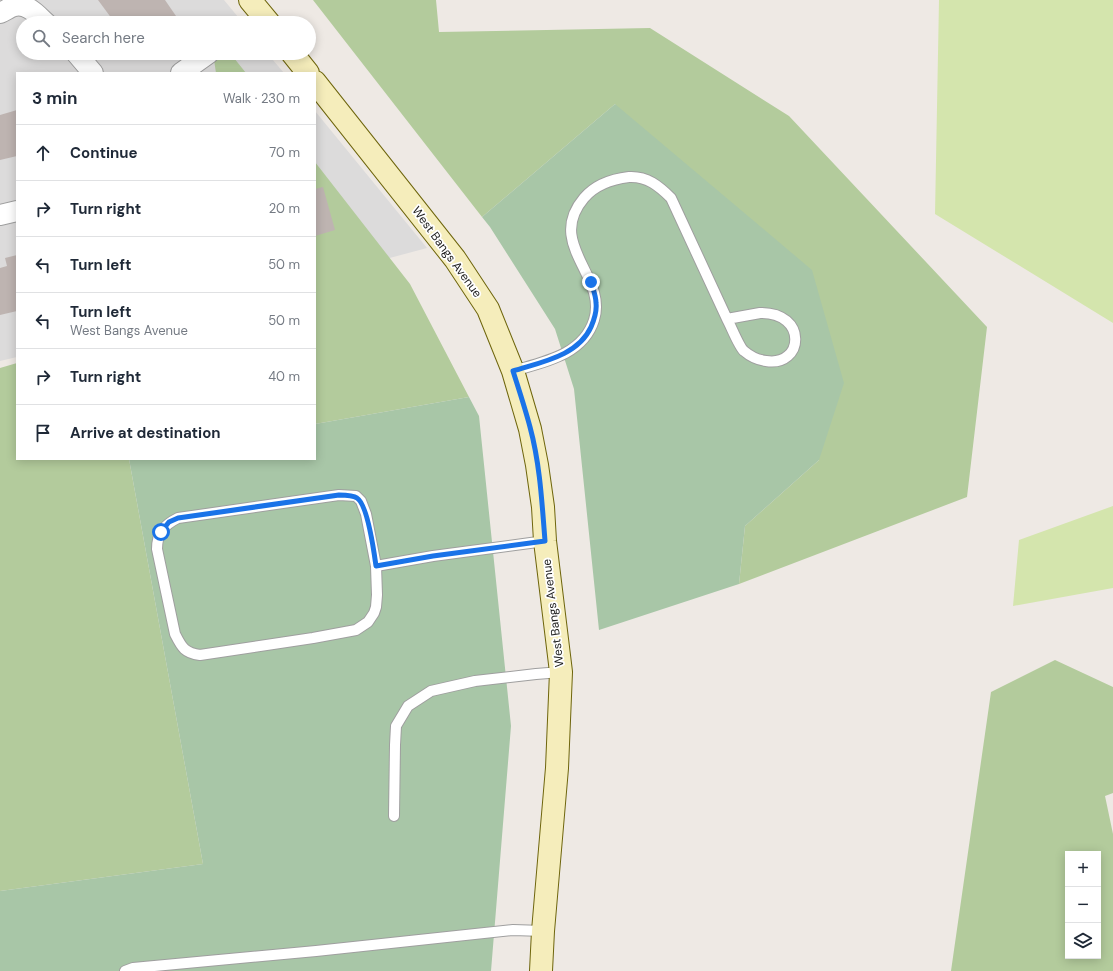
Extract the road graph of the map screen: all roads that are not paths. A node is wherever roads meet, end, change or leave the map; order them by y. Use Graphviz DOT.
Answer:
graph roads {
  1 [pos="0,13"];
  2 [pos="39,16"];
  3 [pos="82,60"];
  4 [pos="199,60"];
  5 [pos="298,60"];
  6 [pos="92,72"];
  7 [pos="182,72"];
  8 [pos="307,72"];
  9 [pos="316,83"];
  10 [pos="16,211"];
  11 [pos="0,215"];
  12 [pos="728,319"];
  13 [pos="513,371"];
  14 [pos="545,541"];
  15 [pos="376,566"];
  16 [pos="561,672"];
  17 [pos="394,816"];
  18 [pos="543,931"];
  19 [pos="125,971"];
  20 [pos="541,971"];
  1 -- 2 [label="street"];
  3 -- 6 [label="street"];
  4 -- 7 [label="street"];
  5 -- 8 [label="street"];
  9 -- 13 [label="street, West Bangs Avenue"];
  10 -- 11 [label="street"];
  12 -- 12 [label="lane"];
  12 -- 13 [label="lane"];
  13 -- 14 [label="street, West Bangs Avenue"];
  14 -- 15 [label="lane"];
  14 -- 16 [label="street, West Bangs Avenue"];
  15 -- 15 [label="lane"];
  16 -- 17 [label="lane"];
  16 -- 18 [label="street, West Bangs Avenue"];
  18 -- 19 [label="lane"];
  18 -- 20 [label="street, West Bangs Avenue"];
}
